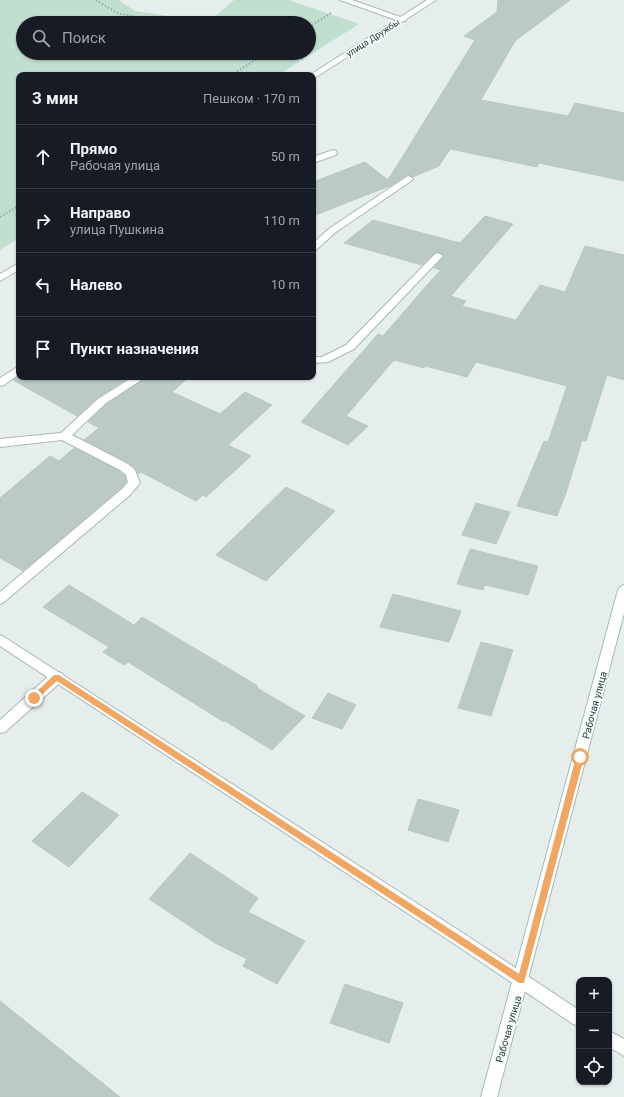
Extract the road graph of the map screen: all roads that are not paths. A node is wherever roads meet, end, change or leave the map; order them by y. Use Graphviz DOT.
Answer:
graph roads {
  1 [pos="344,0"];
  2 [pos="432,0"];
  3 [pos="402,19"];
  4 [pos="316,75"];
  5 [pos="333,153"];
  6 [pos="316,159"];
  7 [pos="408,179"];
  8 [pos="316,245"];
  9 [pos="438,256"];
  10 [pos="16,268"];
  11 [pos="0,278"];
  12 [pos="316,360"];
  13 [pos="16,371"];
  14 [pos="136,380"];
  15 [pos="0,383"];
  16 [pos="64,436"];
  17 [pos="0,443"];
  18 [pos="624,590"];
  19 [pos="0,599"];
  20 [pos="0,640"];
  21 [pos="57,677"];
  22 [pos="0,728"];
  23 [pos="522,981"];
  24 [pos="576,1017"];
  25 [pos="612,1040"];
  26 [pos="624,1048"];
  27 [pos="489,1097"];
  1 -- 3 [label="main road"];
  2 -- 3 [label="main road, улица Дружбы"];
  3 -- 4 [label="main road, улица Дружбы"];
  5 -- 6 [label="main road"];
  7 -- 8 [label="main road"];
  9 -- 12 [label="main road"];
  10 -- 11 [label="main road"];
  13 -- 15 [label="main road"];
  14 -- 16 [label="main road"];
  16 -- 17 [label="main road"];
  16 -- 19 [label="main road"];
  18 -- 23 [label="main road, Рабочая улица"];
  20 -- 21 [label="main road"];
  21 -- 22 [label="main road"];
  21 -- 23 [label="main road"];
  23 -- 24 [label="main road"];
  23 -- 27 [label="main road, Рабочая улица"];
  25 -- 26 [label="main road"];
}
